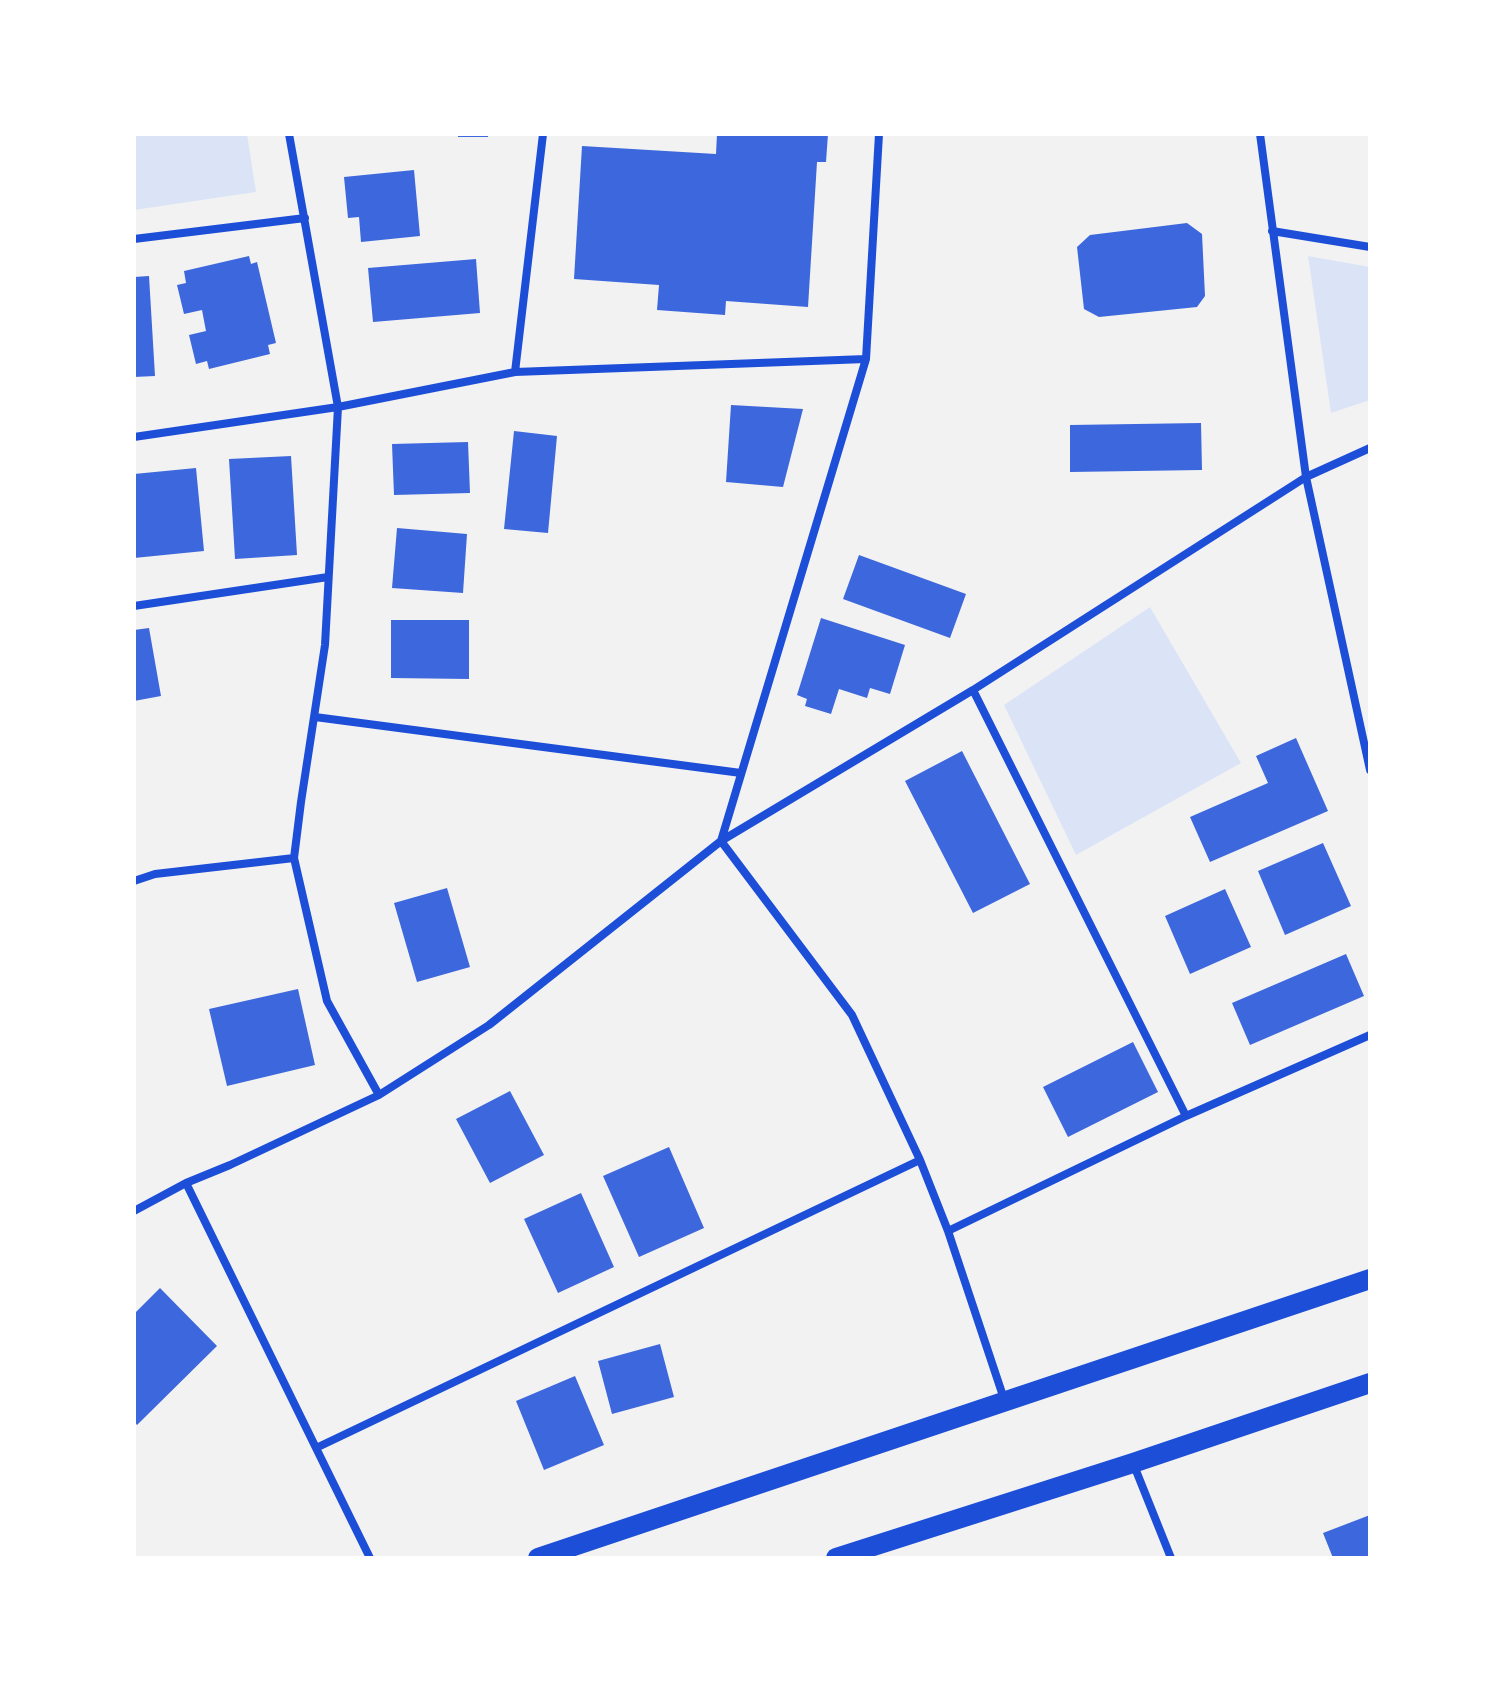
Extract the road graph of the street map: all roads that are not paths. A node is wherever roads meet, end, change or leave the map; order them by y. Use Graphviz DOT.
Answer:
graph roads {
  1 [pos="289,134"];
  2 [pos="543,134"];
  3 [pos="879,134"];
  4 [pos="1260,134"];
  5 [pos="305,218"];
  6 [pos="1272,231"];
  7 [pos="134,239"];
  8 [pos="1370,247"];
  9 [pos="866,359"];
  10 [pos="515,372"];
  11 [pos="338,407"];
  12 [pos="134,437"];
  13 [pos="1370,448"];
  14 [pos="1306,477"];
  15 [pos="328,577"];
  16 [pos="134,606"];
  17 [pos="973,690"];
  18 [pos="315,717"];
  19 [pos="1370,770"];
  20 [pos="741,773"];
  21 [pos="721,841"];
  22 [pos="294,858"];
  23 [pos="134,881"];
  24 [pos="1370,1035"];
  25 [pos="379,1095"];
  26 [pos="1186,1116"];
  27 [pos="920,1160"];
  28 [pos="186,1183"];
  29 [pos="134,1211"];
  30 [pos="948,1231"];
  31 [pos="1370,1279"];
  32 [pos="1370,1383"];
  33 [pos="1006,1402"];
  34 [pos="316,1448"];
  35 [pos="1133,1463"];
  36 [pos="370,1558"];
  37 [pos="538,1558"];
  38 [pos="836,1558"];
  39 [pos="1171,1558"];
  1 -- 5 [label="street"];
  2 -- 10 [label="street"];
  3 -- 9 [label="street"];
  4 -- 6 [label="street"];
  5 -- 7 [label="street"];
  5 -- 11 [label="street"];
  6 -- 8 [label="street"];
  6 -- 14 [label="street"];
  9 -- 10 [label="street"];
  9 -- 20 [label="street"];
  10 -- 11 [label="street"];
  11 -- 12 [label="street"];
  11 -- 15 [label="street"];
  13 -- 14 [label="street"];
  14 -- 17 [label="street"];
  14 -- 19 [label="street"];
  15 -- 16 [label="street"];
  15 -- 18 [label="street"];
  17 -- 21 [label="street"];
  17 -- 26 [label="street"];
  18 -- 20 [label="street"];
  18 -- 22 [label="street"];
  20 -- 21 [label="street"];
  21 -- 25 [label="street"];
  21 -- 27 [label="street"];
  22 -- 23 [label="street"];
  22 -- 25 [label="street"];
  24 -- 26 [label="street"];
  25 -- 28 [label="street"];
  26 -- 30 [label="street"];
  27 -- 30 [label="street"];
  27 -- 34 [label="street"];
  28 -- 29 [label="street"];
  28 -- 34 [label="street"];
  30 -- 33 [label="street"];
  31 -- 33 [label="main road"];
  32 -- 35 [label="main road"];
  33 -- 37 [label="main road"];
  34 -- 36 [label="street"];
  35 -- 38 [label="main road"];
  35 -- 39 [label="street"];
}
